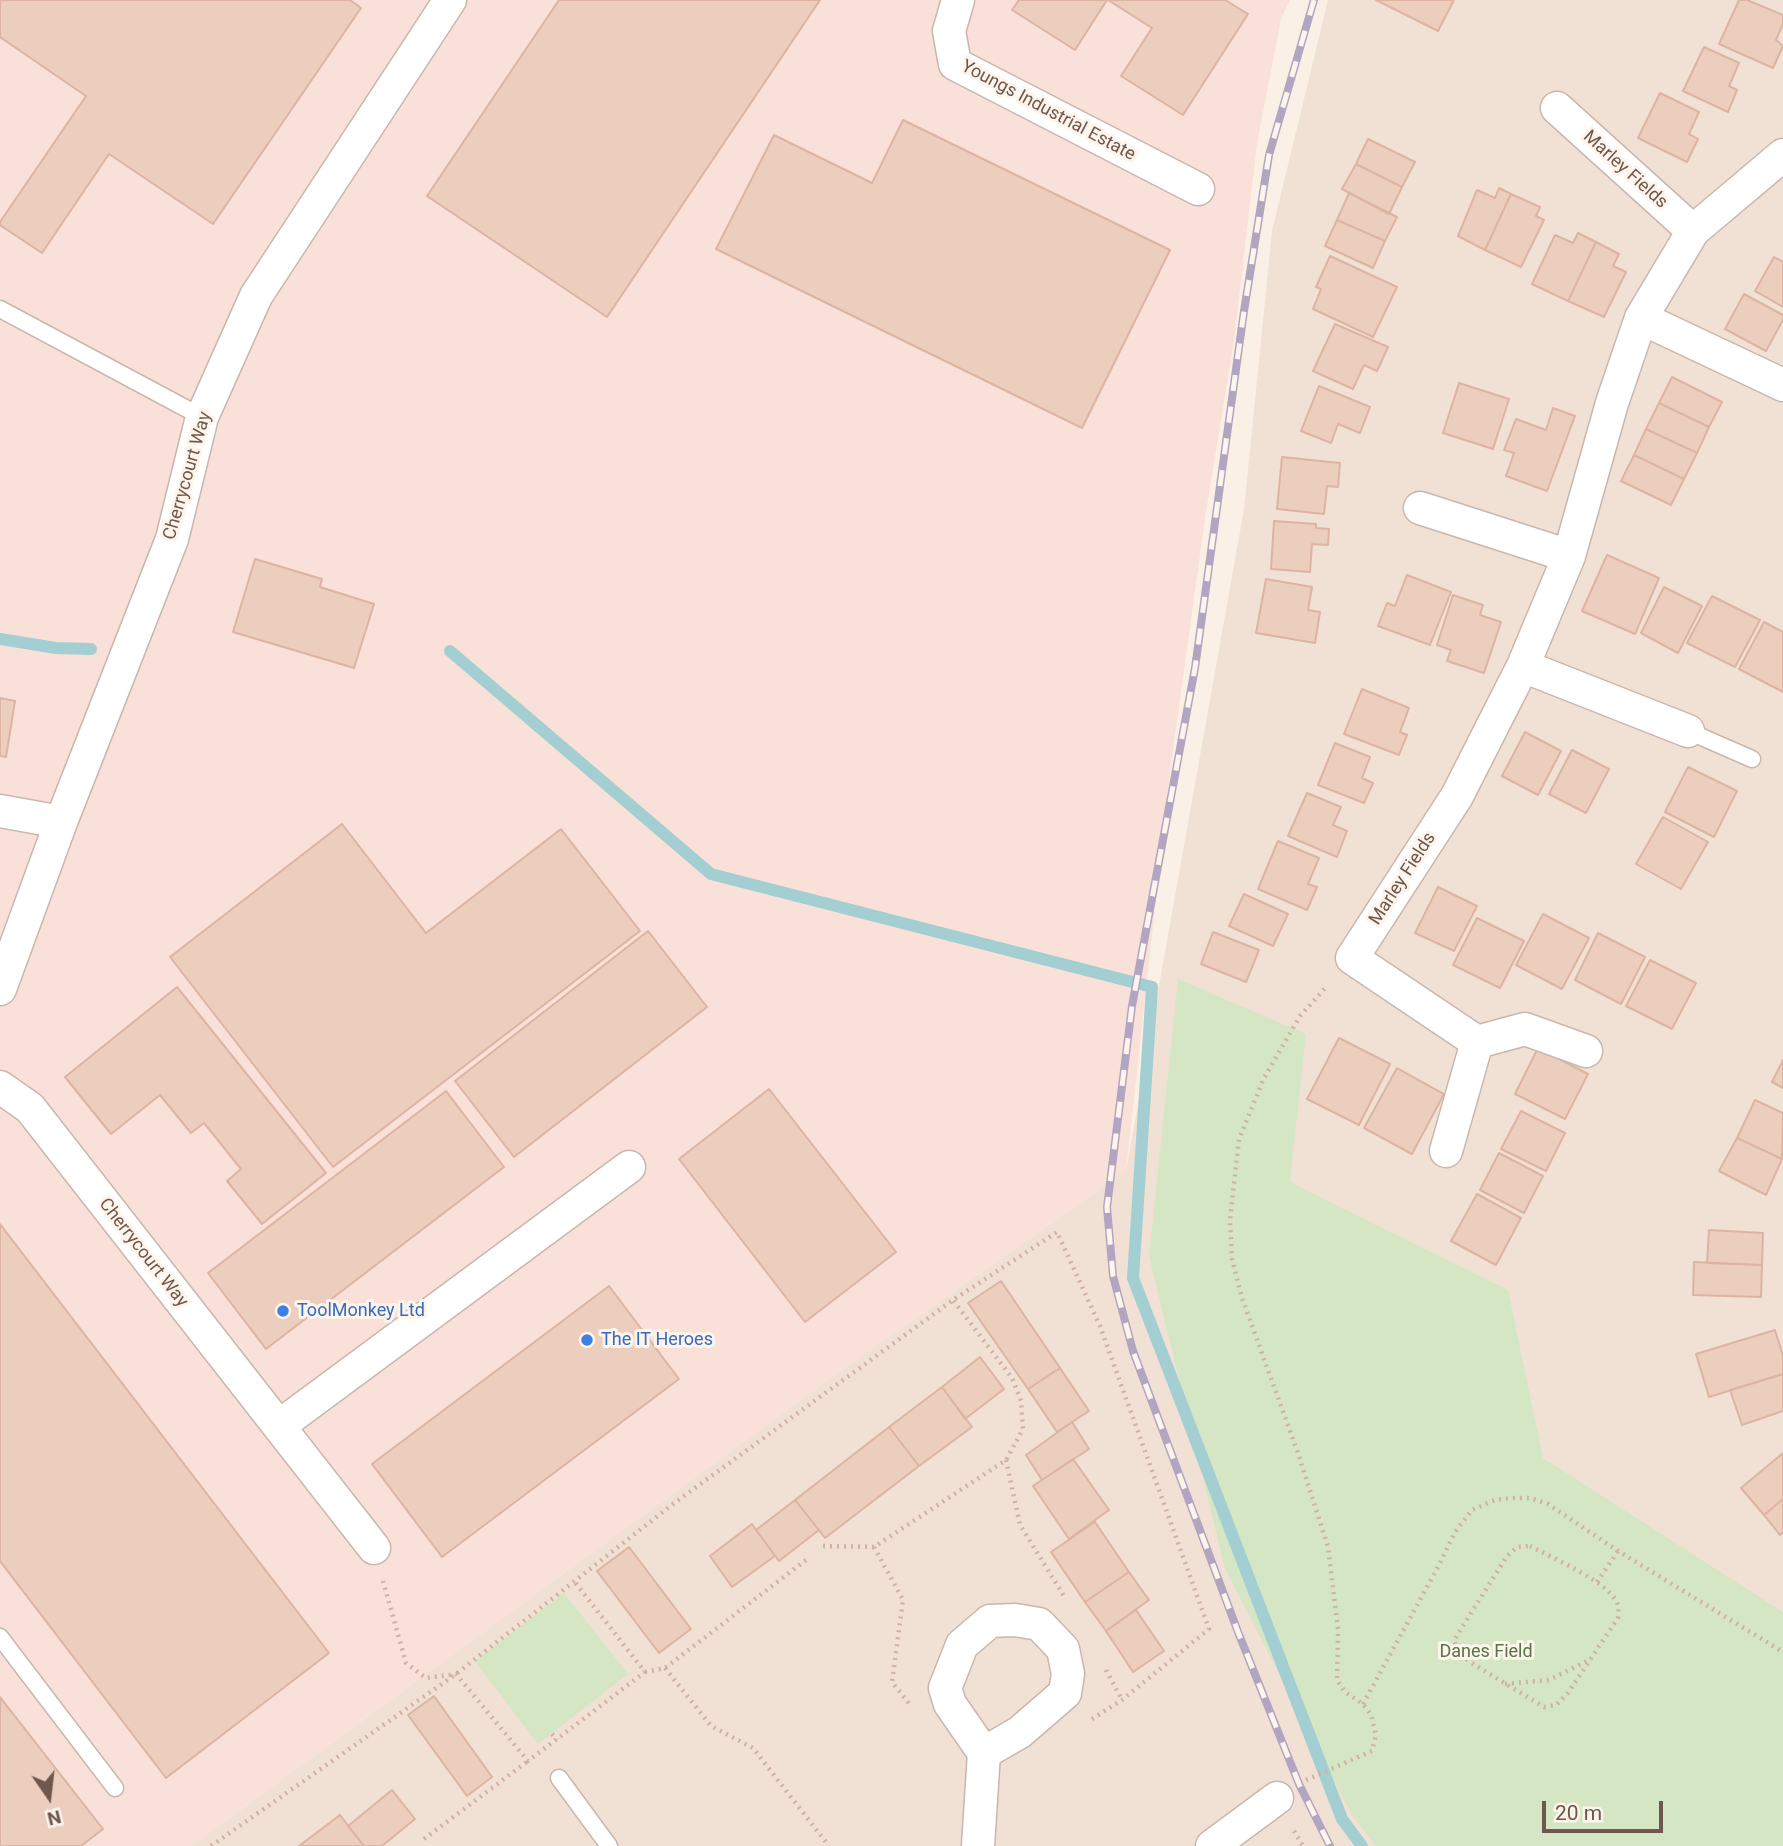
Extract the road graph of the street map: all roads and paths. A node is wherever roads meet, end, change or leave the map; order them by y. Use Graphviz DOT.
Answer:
graph roads {
  1 [pos="450,0"];
  2 [pos="958,0"];
  3 [pos="1557,108"];
  4 [pos="1783,155"];
  5 [pos="1198,190"];
  6 [pos="1693,232"];
  7 [pos="0,309"];
  8 [pos="1641,318"];
  9 [pos="1783,385"];
  10 [pos="202,417"];
  11 [pos="1420,509"];
  12 [pos="1569,556"];
  13 [pos="1523,666"];
  14 [pos="1688,731"];
  15 [pos="1752,759"];
  16 [pos="0,811"];
  17 [pos="61,822"];
  18 [pos="1352,958"];
  19 [pos="0,989"];
  20 [pos="1477,1042"];
  21 [pos="1586,1051"];
  22 [pos="0,1087"];
  23 [pos="1446,1151"];
  24 [pos="629,1167"];
  25 [pos="953,1300"];
  26 [pos="279,1426"];
  27 [pos="1006,1460"];
  28 [pos="823,1546"];
  29 [pos="374,1548"];
  30 [pos="1618,1550"];
  31 [pos="806,1560"];
  32 [pos="574,1581"];
  33 [pos="1597,1582"];
  34 [pos="1070,1606"];
  35 [pos="0,1637"];
  36 [pos="1783,1652"];
  37 [pos="1593,1657"];
  38 [pos="1103,1665"];
  39 [pos="665,1668"];
  40 [pos="645,1672"];
  41 [pos="456,1674"];
  42 [pos="1504,1684"];
  43 [pos="1122,1700"];
  44 [pos="1363,1704"];
  45 [pos="1051,1707"];
  46 [pos="552,1734"];
  47 [pos="556,1740"];
  48 [pos="984,1753"];
  49 [pos="528,1762"];
  50 [pos="559,1778"];
  51 [pos="115,1788"];
  52 [pos="1287,1791"];
  53 [pos="424,1839"];
  54 [pos="211,1846"];
  55 [pos="609,1846"];
  56 [pos="830,1846"];
  57 [pos="978,1846"];
  58 [pos="1212,1846"];
  1 -- 10 [label="street, Cherrycourt Way"];
  2 -- 5 [label="street, Youngs Industrial Estate"];
  3 -- 6 [label="street, Marley Fields"];
  4 -- 6 [label="street, Marley Fields"];
  6 -- 8 [label="street, Marley Fields"];
  7 -- 10 [label="lane"];
  8 -- 9 [label="street"];
  8 -- 12 [label="street, Marley Fields"];
  10 -- 17 [label="street, Cherrycourt Way"];
  11 -- 12 [label="street"];
  12 -- 13 [label="street, Marley Fields"];
  13 -- 14 [label="street"];
  13 -- 18 [label="street, Marley Fields"];
  14 -- 15 [label="lane"];
  16 -- 17 [label="street"];
  17 -- 19 [label="street, Cherrycourt Way"];
  18 -- 20 [label="street"];
  18 -- 44 [label="path"];
  20 -- 21 [label="street"];
  20 -- 23 [label="street"];
  22 -- 26 [label="street, Cherrycourt Way"];
  24 -- 26 [label="street"];
  25 -- 27 [label="path"];
  25 -- 32 [label="path"];
  25 -- 43 [label="path"];
  26 -- 29 [label="street, Cherrycourt Way"];
  27 -- 28 [label="path"];
  27 -- 34 [label="path"];
  29 -- 41 [label="path"];
  30 -- 33 [label="path"];
  30 -- 36 [label="path"];
  30 -- 44 [label="path"];
  31 -- 39 [label="path"];
  32 -- 40 [label="path"];
  32 -- 41 [label="path"];
  33 -- 37 [label="path"];
  33 -- 42 [label="path"];
  35 -- 51 [label="lane"];
  37 -- 42 [label="path"];
  37 -- 42 [label="path"];
  38 -- 43 [label="path"];
  39 -- 40 [label="path"];
  39 -- 56 [label="path"];
  40 -- 47 [label="path"];
  41 -- 49 [label="path"];
  41 -- 54 [label="path"];
  43 -- 45 [label="path"];
  44 -- 52 [label="path"];
  45 -- 48 [label="street"];
  45 -- 48 [label="street"];
  46 -- 47 [label="path"];
  47 -- 49 [label="path"];
  48 -- 57 [label="street"];
  49 -- 53 [label="path"];
  50 -- 55 [label="lane"];
  52 -- 58 [label="street"];
}
